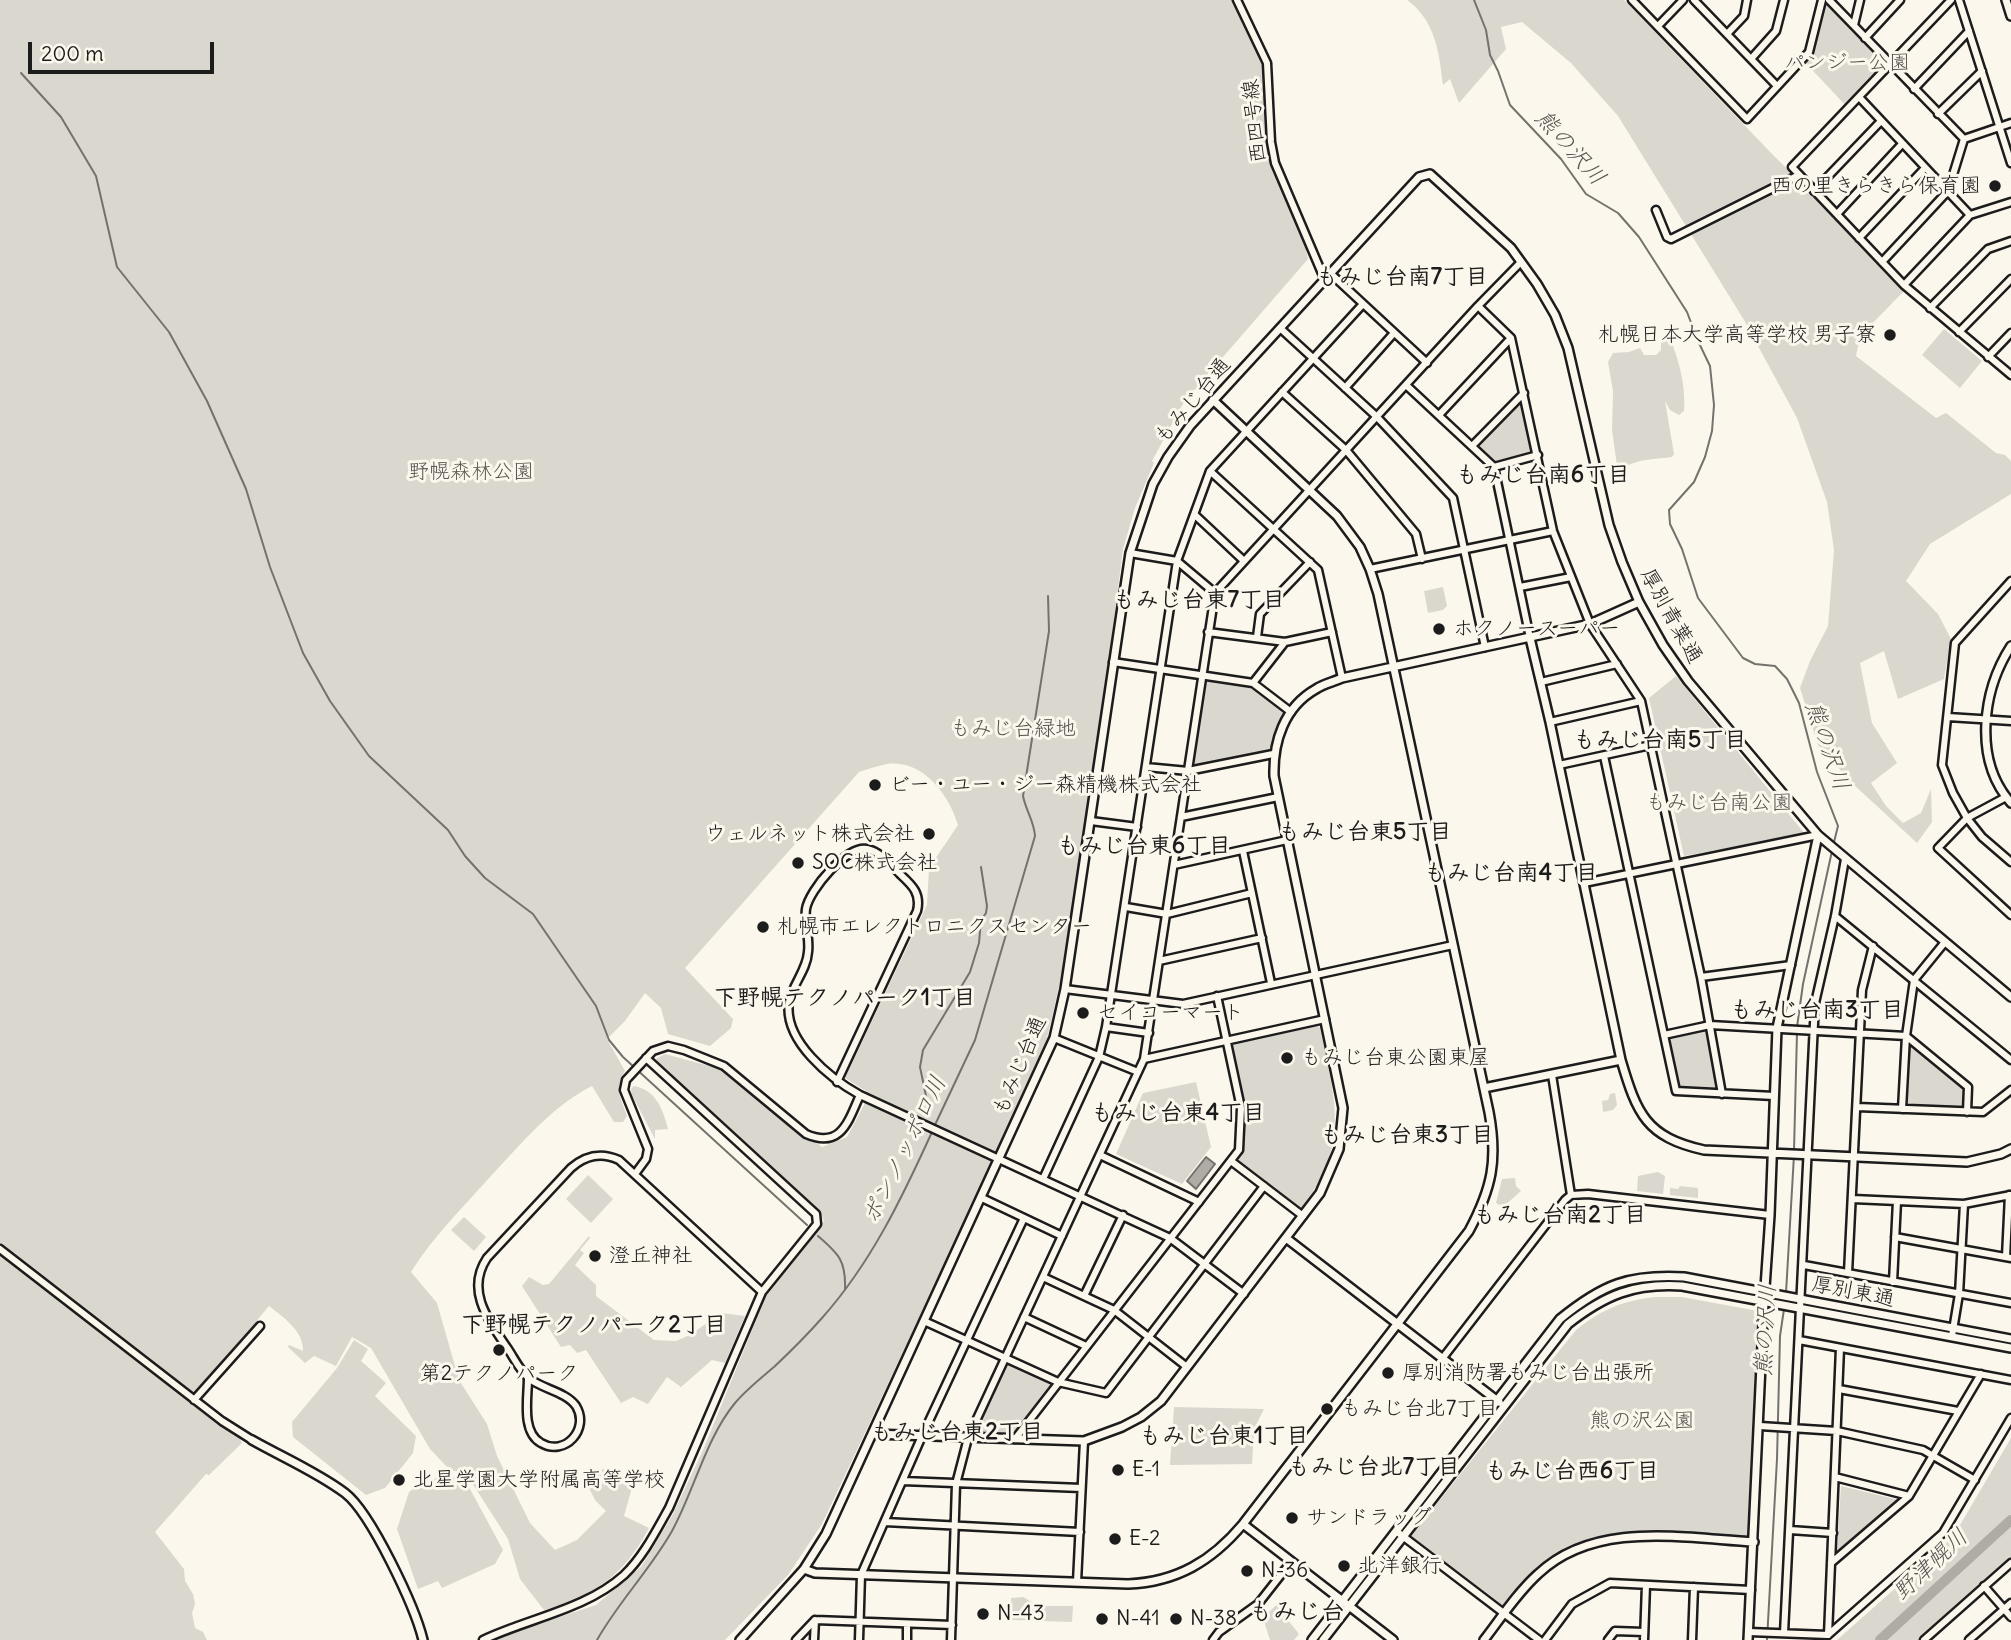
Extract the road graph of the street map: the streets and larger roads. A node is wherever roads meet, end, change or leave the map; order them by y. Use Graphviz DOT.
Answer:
graph roads {
  1 [pos="1237,0"];
  2 [pos="1632,0"];
  3 [pos="1683,0"];
  4 [pos="1693,0"];
  5 [pos="1747,0"];
  6 [pos="1784,0"];
  7 [pos="1822,0"];
  8 [pos="1829,0"];
  9 [pos="1860,0"];
  10 [pos="1900,0"];
  11 [pos="1951,0"];
  12 [pos="1959,0"];
  13 [pos="2008,4"];
  14 [pos="2011,16"];
  15 [pos="1854,25"];
  16 [pos="1658,26"];
  17 [pos="1969,31"];
  18 [pos="1727,34"];
  19 [pos="1865,38"];
  20 [pos="1751,59"];
  21 [pos="1890,64"];
  22 [pos="1982,71"];
  23 [pos="1777,86"];
  24 [pos="1914,89"];
  25 [pos="1859,97"];
  26 [pos="1938,114"];
  27 [pos="1881,121"];
  28 [pos="2011,123"];
  29 [pos="1999,127"];
  30 [pos="1964,139"];
  31 [pos="1902,144"];
  32 [pos="2011,163"];
  33 [pos="1926,168"];
  34 [pos="1430,174"];
  35 [pos="1799,175"];
  36 [pos="1814,191"];
  37 [pos="1948,191"];
  38 [pos="2011,202"];
  39 [pos="1656,210"];
  40 [pos="1837,214"];
  41 [pos="1970,215"];
  42 [pos="1859,238"];
  43 [pos="2011,241"];
  44 [pos="1521,262"];
  45 [pos="1882,262"];
  46 [pos="1327,276"];
  47 [pos="2011,279"];
  48 [pos="1904,285"];
  49 [pos="1363,304"];
  50 [pos="1478,306"];
  51 [pos="1930,308"];
  52 [pos="1280,328"];
  53 [pos="1959,332"];
  54 [pos="1395,333"];
  55 [pos="2011,333"];
  56 [pos="1511,338"];
  57 [pos="1988,356"];
  58 [pos="1313,358"];
  59 [pos="1427,363"];
  60 [pos="2011,375"];
  61 [pos="1406,385"];
  62 [pos="1345,388"];
  63 [pos="1282,392"];
  64 [pos="1524,393"];
  65 [pos="1213,400"];
  66 [pos="1439,415"];
  67 [pos="1377,418"];
  68 [pos="1246,431"];
  69 [pos="1472,446"];
  70 [pos="1346,450"];
  71 [pos="1538,455"];
  72 [pos="1494,467"];
  73 [pos="1210,471"];
  74 [pos="1310,490"];
  75 [pos="1195,515"];
  76 [pos="1275,528"];
  77 [pos="1553,531"];
  78 [pos="1509,539"];
  79 [pos="1464,549"];
  80 [pos="1130,552"];
  81 [pos="1422,559"];
  82 [pos="1177,561"];
  83 [pos="1244,561"];
  84 [pos="1310,562"];
  85 [pos="1370,569"];
  86 [pos="1571,577"];
  87 [pos="2011,581"];
  88 [pos="1520,587"];
  89 [pos="1214,593"];
  90 [pos="1639,601"];
  91 [pos="1590,624"];
  92 [pos="1208,632"];
  93 [pos="1332,632"];
  94 [pos="1257,637"];
  95 [pos="1530,638"];
  96 [pos="1285,642"];
  97 [pos="2011,646"];
  98 [pos="1485,647"];
  99 [pos="1113,662"];
  100 [pos="1617,664"];
  101 [pos="1392,666"];
  102 [pos="1161,671"];
  103 [pos="1202,675"];
  104 [pos="1342,678"];
  105 [pos="1541,681"];
  106 [pos="1253,683"];
  107 [pos="1641,701"];
  108 [pos="1291,712"];
  109 [pos="1948,717"];
  110 [pos="1987,719"];
  111 [pos="2011,721"];
  112 [pos="1550,722"];
  113 [pos="1651,745"];
  114 [pos="1273,754"];
  115 [pos="1604,756"];
  116 [pos="1559,765"];
  117 [pos="1146,767"];
  118 [pos="1188,771"];
  119 [pos="1278,797"];
  120 [pos="2008,800"];
  121 [pos="1181,817"];
  122 [pos="1968,818"];
  123 [pos="1091,821"];
  124 [pos="1137,827"];
  125 [pos="1821,837"];
  126 [pos="1287,840"];
  127 [pos="1243,851"];
  128 [pos="1842,856"];
  129 [pos="2011,862"];
  130 [pos="1676,864"];
  131 [pos="1174,865"];
  132 [pos="1629,873"];
  133 [pos="1584,883"];
  134 [pos="1252,893"];
  135 [pos="1126,907"];
  136 [pos="1167,914"];
  137 [pos="2011,915"];
  138 [pos="1835,916"];
  139 [pos="1262,938"];
  140 [pos="1945,942"];
  141 [pos="1454,945"];
  142 [pos="1873,946"];
  143 [pos="1159,961"];
  144 [pos="1791,965"];
  145 [pos="1315,974"];
  146 [pos="1701,977"];
  147 [pos="1914,980"];
  148 [pos="1271,983"];
  149 [pos="1065,989"];
  150 [pos="1113,995"];
  151 [pos="1217,996"];
  152 [pos="2011,997"];
  153 [pos="1153,1001"];
  154 [pos="1325,1019"];
  155 [pos="1710,1025"];
  156 [pos="1106,1027"];
  157 [pos="1781,1028"];
  158 [pos="1814,1030"];
  159 [pos="1149,1033"];
  160 [pos="1860,1033"];
  161 [pos="1664,1035"];
  162 [pos="1906,1036"];
  163 [pos="1054,1038"];
  164 [pos="1227,1041"];
  165 [pos="1099,1056"];
  166 [pos="646,1058"];
  167 [pos="1144,1059"];
  168 [pos="1621,1060"];
  169 [pos="2011,1060"];
  170 [pos="1138,1072"];
  171 [pos="1552,1075"];
  172 [pos="837,1082"];
  173 [pos="1484,1088"];
  174 [pos="2011,1090"];
  175 [pos="1722,1094"];
  176 [pos="860,1095"];
  177 [pos="1774,1096"];
  178 [pos="1857,1107"];
  179 [pos="1902,1109"];
  180 [pos="1967,1112"];
  181 [pos="2011,1149"];
  182 [pos="1772,1153"];
  183 [pos="1803,1155"];
  184 [pos="1100,1156"];
  185 [pos="1854,1157"];
  186 [pos="999,1158"];
  187 [pos="1231,1161"];
  188 [pos="635,1174"];
  189 [pos="1043,1179"];
  190 [pos="1264,1186"];
  191 [pos="1572,1195"];
  192 [pos="2010,1195"];
  193 [pos="1081,1196"];
  194 [pos="982,1198"];
  195 [pos="1853,1199"];
  196 [pos="1897,1201"];
  197 [pos="1199,1202"];
  198 [pos="1964,1204"];
  199 [pos="1122,1215"];
  200 [pos="1770,1215"];
  201 [pos="1303,1216"];
  202 [pos="1024,1218"];
  203 [pos="2010,1227"];
  204 [pos="1062,1236"];
  205 [pos="1895,1237"];
  206 [pos="1170,1238"];
  207 [pos="1286,1238"];
  208 [pos="1961,1248"];
  209 [pos="0,1249"];
  210 [pos="2008,1257"];
  211 [pos="1206,1264"];
  212 [pos="1804,1265"];
  213 [pos="1849,1273"];
  214 [pos="1043,1277"];
  215 [pos="1893,1282"];
  216 [pos="762,1292"];
  217 [pos="1765,1293"];
  218 [pos="1244,1294"];
  219 [pos="1959,1294"];
  220 [pos="1084,1296"];
  221 [pos="1764,1302"];
  222 [pos="1796,1303"];
  223 [pos="2011,1303"];
  224 [pos="1114,1310"];
  225 [pos="1024,1317"];
  226 [pos="924,1321"];
  227 [pos="1397,1323"];
  228 [pos="260,1326"];
  229 [pos="1952,1333"];
  230 [pos="1149,1337"];
  231 [pos="2011,1339"];
  232 [pos="968,1340"];
  233 [pos="1799,1340"];
  234 [pos="1086,1346"];
  235 [pos="1840,1348"];
  236 [pos="2011,1348"];
  237 [pos="1006,1358"];
  238 [pos="1442,1359"];
  239 [pos="1187,1367"];
  240 [pos="1981,1374"];
  241 [pos="528,1378"];
  242 [pos="2011,1380"];
  243 [pos="1058,1382"];
  244 [pos="1839,1389"];
  245 [pos="194,1400"];
  246 [pos="1500,1403"];
  247 [pos="1958,1411"];
  248 [pos="2011,1418"];
  249 [pos="1764,1427"];
  250 [pos="1795,1428"];
  251 [pos="1837,1431"];
  252 [pos="872,1434"];
  253 [pos="922,1436"];
  254 [pos="968,1438"];
  255 [pos="252,1440"];
  256 [pos="1015,1440"];
  257 [pos="1084,1441"];
  258 [pos="1933,1455"];
  259 [pos="1835,1477"];
  260 [pos="1975,1480"];
  261 [pos="903,1481"];
  262 [pos="956,1484"];
  263 [pos="1081,1488"];
  264 [pos="1909,1496"];
  265 [pos="885,1522"];
  266 [pos="954,1524"];
  267 [pos="1243,1524"];
  268 [pos="1396,1531"];
  269 [pos="1790,1531"];
  270 [pos="1080,1532"];
  271 [pos="1833,1533"];
  272 [pos="1404,1536"];
  273 [pos="1754,1542"];
  274 [pos="1291,1562"];
  275 [pos="1831,1563"];
  276 [pos="2011,1563"];
  277 [pos="804,1569"];
  278 [pos="861,1575"];
  279 [pos="953,1577"];
  280 [pos="1077,1582"];
  281 [pos="1646,1585"];
  282 [pos="1984,1586"];
  283 [pos="1694,1587"];
  284 [pos="1751,1590"];
  285 [pos="2011,1603"];
  286 [pos="1345,1604"];
  287 [pos="2004,1609"];
  288 [pos="1505,1613"];
  289 [pos="2011,1617"];
  290 [pos="815,1620"];
  291 [pos="859,1623"];
  292 [pos="907,1625"];
  293 [pos="952,1625"];
  294 [pos="1780,1633"];
  295 [pos="1828,1635"];
  296 [pos="1644,1636"];
  297 [pos="1749,1636"];
  298 [pos="423,1640"];
  299 [pos="483,1640"];
  300 [pos="740,1640"];
  301 [pos="796,1640"];
  302 [pos="814,1640"];
  303 [pos="859,1640"];
  304 [pos="907,1640"];
  305 [pos="951,1640"];
  306 [pos="1213,1640"];
  307 [pos="1312,1640"];
  308 [pos="1323,1640"];
  309 [pos="1393,1640"];
  310 [pos="1484,1640"];
  311 [pos="1539,1640"];
  312 [pos="1545,1640"];
  313 [pos="1608,1640"];
  314 [pos="1692,1640"];
  315 [pos="1924,1640"];
  316 [pos="1969,1640"];
  1 -- 46 [label="street, 西四号線"];
  2 -- 16 [label="street"];
  3 -- 16 [label="street"];
  4 -- 18 [label="street"];
  5 -- 18 [label="street"];
  6 -- 20 [label="street"];
  7 -- 23 [label="street"];
  8 -- 15 [label="street"];
  9 -- 15 [label="street"];
  10 -- 19 [label="street"];
  11 -- 21 [label="street"];
  12 -- 17 [label="street"];
  13 -- 14 [label="street"];
  15 -- 19 [label="street"];
  16 -- 23 [label="street"];
  17 -- 22 [label="street"];
  17 -- 24 [label="street"];
  18 -- 20 [label="street"];
  19 -- 21 [label="street"];
  20 -- 23 [label="street"];
  21 -- 24 [label="street"];
  21 -- 25 [label="street"];
  22 -- 26 [label="street"];
  22 -- 29 [label="street"];
  24 -- 26 [label="street"];
  25 -- 27 [label="street"];
  25 -- 35 [label="street"];
  26 -- 30 [label="street"];
  27 -- 31 [label="street"];
  27 -- 36 [label="street"];
  28 -- 29 [label="street"];
  29 -- 30 [label="street"];
  29 -- 32 [label="street"];
  30 -- 37 [label="street"];
  31 -- 33 [label="street"];
  31 -- 40 [label="street"];
  33 -- 37 [label="street"];
  33 -- 42 [label="street"];
  34 -- 44 [label="street, 厚別青葉通"];
  34 -- 46 [label="street, もみじ台通"];
  35 -- 36 [label="street"];
  35 -- 39 [label="street"];
  36 -- 40 [label="street"];
  37 -- 41 [label="street"];
  37 -- 45 [label="street"];
  38 -- 41 [label="street"];
  40 -- 42 [label="street"];
  41 -- 48 [label="street"];
  42 -- 45 [label="street"];
  43 -- 51 [label="street"];
  44 -- 50 [label="street"];
  44 -- 90 [label="street, 厚別青葉通"];
  45 -- 48 [label="street"];
  46 -- 49 [label="street"];
  46 -- 52 [label="street, もみじ台通"];
  47 -- 53 [label="street"];
  48 -- 51 [label="street"];
  49 -- 54 [label="street"];
  49 -- 58 [label="street"];
  50 -- 56 [label="street"];
  50 -- 59 [label="street"];
  51 -- 53 [label="street"];
  52 -- 58 [label="street"];
  52 -- 65 [label="street, もみじ台通"];
  53 -- 57 [label="street"];
  54 -- 59 [label="street"];
  54 -- 62 [label="street"];
  55 -- 57 [label="street"];
  56 -- 64 [label="street"];
  56 -- 66 [label="street"];
  57 -- 60 [label="street"];
  58 -- 62 [label="street"];
  58 -- 63 [label="street"];
  59 -- 61 [label="street"];
  61 -- 66 [label="street"];
  61 -- 67 [label="street"];
  62 -- 67 [label="street"];
  63 -- 68 [label="street"];
  63 -- 70 [label="street"];
  64 -- 69 [label="street"];
  64 -- 71 [label="street"];
  65 -- 68 [label="street"];
  65 -- 80 [label="street, もみじ台通"];
  66 -- 69 [label="street"];
  67 -- 70 [label="street"];
  67 -- 79 [label="street"];
  68 -- 73 [label="street"];
  68 -- 74 [label="street"];
  69 -- 72 [label="street"];
  70 -- 74 [label="street"];
  70 -- 81 [label="street"];
  71 -- 72 [label="street"];
  71 -- 77 [label="street"];
  72 -- 78 [label="street"];
  73 -- 75 [label="street"];
  73 -- 76 [label="street"];
  74 -- 76 [label="street"];
  74 -- 85 [label="street"];
  75 -- 82 [label="street"];
  75 -- 83 [label="street"];
  76 -- 83 [label="street"];
  76 -- 84 [label="street"];
  77 -- 78 [label="street"];
  77 -- 86 [label="street"];
  78 -- 79 [label="street"];
  78 -- 88 [label="street"];
  79 -- 81 [label="street"];
  79 -- 98 [label="street"];
  80 -- 82 [label="street"];
  80 -- 99 [label="street, もみじ台通"];
  81 -- 85 [label="street"];
  82 -- 89 [label="street"];
  82 -- 102 [label="street"];
  83 -- 89 [label="street"];
  84 -- 93 [label="street"];
  84 -- 94 [label="street"];
  85 -- 101 [label="street"];
  86 -- 88 [label="street"];
  86 -- 91 [label="street"];
  87 -- 109 [label="street"];
  88 -- 95 [label="street"];
  89 -- 92 [label="street"];
  90 -- 91 [label="street"];
  90 -- 125 [label="street, 厚別青葉通"];
  91 -- 95 [label="street"];
  91 -- 100 [label="street"];
  92 -- 94 [label="street"];
  92 -- 103 [label="street"];
  93 -- 96 [label="street"];
  93 -- 104 [label="street"];
  94 -- 96 [label="street"];
  95 -- 98 [label="street"];
  95 -- 105 [label="street"];
  96 -- 106 [label="street"];
  97 -- 110 [label="street"];
  98 -- 101 [label="street"];
  99 -- 102 [label="street"];
  99 -- 123 [label="street, もみじ台通"];
  100 -- 105 [label="street"];
  100 -- 107 [label="street"];
  101 -- 104 [label="street"];
  101 -- 141 [label="street"];
  102 -- 103 [label="street"];
  102 -- 117 [label="street"];
  103 -- 106 [label="street"];
  103 -- 118 [label="street"];
  104 -- 108 [label="street"];
  105 -- 112 [label="street"];
  106 -- 108 [label="street"];
  107 -- 112 [label="street"];
  107 -- 113 [label="street"];
  108 -- 114 [label="street"];
  109 -- 110 [label="street"];
  109 -- 122 [label="street"];
  110 -- 111 [label="street"];
  110 -- 120 [label="street"];
  112 -- 116 [label="street"];
  113 -- 115 [label="street"];
  113 -- 130 [label="street"];
  114 -- 118 [label="street"];
  114 -- 119 [label="street"];
  115 -- 116 [label="street"];
  115 -- 132 [label="street"];
  116 -- 133 [label="street"];
  117 -- 118 [label="street"];
  117 -- 124 [label="street"];
  118 -- 121 [label="street"];
  119 -- 121 [label="street"];
  119 -- 126 [label="street"];
  120 -- 122 [label="street"];
  121 -- 131 [label="street"];
  122 -- 129 [label="street"];
  122 -- 137 [label="street"];
  123 -- 124 [label="street"];
  123 -- 149 [label="street, もみじ台通"];
  124 -- 135 [label="street"];
  125 -- 128 [label="street, 厚別青葉通"];
  125 -- 130 [label="street"];
  125 -- 144 [label="street"];
  126 -- 127 [label="street"];
  126 -- 145 [label="street"];
  127 -- 131 [label="street"];
  127 -- 134 [label="street"];
  128 -- 138 [label="street"];
  128 -- 140 [label="street, 厚別青葉通"];
  130 -- 132 [label="street"];
  130 -- 146 [label="street"];
  131 -- 136 [label="street"];
  132 -- 133 [label="street"];
  132 -- 161 [label="street"];
  133 -- 168 [label="street"];
  134 -- 136 [label="street"];
  134 -- 139 [label="street"];
  135 -- 136 [label="street"];
  135 -- 150 [label="street"];
  136 -- 143 [label="street"];
  138 -- 142 [label="street"];
  138 -- 158 [label="street"];
  139 -- 143 [label="street"];
  139 -- 148 [label="street"];
  140 -- 147 [label="street"];
  140 -- 152 [label="street, 厚別青葉通"];
  141 -- 145 [label="street"];
  141 -- 173 [label="street"];
  142 -- 147 [label="street"];
  142 -- 160 [label="street"];
  143 -- 153 [label="street"];
  144 -- 146 [label="street"];
  144 -- 157 [label="street"];
  145 -- 148 [label="street"];
  145 -- 154 [label="street"];
  146 -- 155 [label="street"];
  147 -- 162 [label="street"];
  147 -- 169 [label="street"];
  148 -- 151 [label="street"];
  149 -- 150 [label="street"];
  149 -- 163 [label="street, もみじ台通"];
  150 -- 153 [label="street"];
  150 -- 156 [label="street"];
  151 -- 153 [label="street"];
  151 -- 164 [label="street"];
  153 -- 159 [label="street"];
  154 -- 164 [label="street"];
  154 -- 201 [label="street"];
  155 -- 157 [label="street"];
  155 -- 161 [label="street"];
  155 -- 175 [label="street"];
  156 -- 159 [label="street"];
  156 -- 165 [label="street"];
  157 -- 158 [label="street"];
  157 -- 177 [label="street"];
  158 -- 160 [label="street"];
  158 -- 183 [label="street"];
  159 -- 167 [label="street"];
  160 -- 162 [label="street"];
  160 -- 178 [label="street"];
  161 -- 175 [label="street"];
  162 -- 179 [label="street"];
  162 -- 180 [label="street"];
  163 -- 165 [label="street"];
  163 -- 186 [label="street, もみじ台通"];
  164 -- 167 [label="street"];
  164 -- 187 [label="street"];
  165 -- 170 [label="street"];
  165 -- 189 [label="street"];
  166 -- 176 [label="street"];
  166 -- 188 [label="street"];
  166 -- 216 [label="street"];
  167 -- 170 [label="street"];
  168 -- 171 [label="street"];
  168 -- 182 [label="street"];
  170 -- 184 [label="street"];
  171 -- 173 [label="street"];
  171 -- 191 [label="street"];
  172 -- 172 [label="street"];
  172 -- 176 [label="street"];
  173 -- 227 [label="street"];
  174 -- 180 [label="street"];
  175 -- 177 [label="street"];
  176 -- 186 [label="street"];
  177 -- 182 [label="street"];
  178 -- 179 [label="street"];
  178 -- 185 [label="street"];
  179 -- 180 [label="street"];
  181 -- 185 [label="street"];
  182 -- 183 [label="street"];
  182 -- 200 [label="street"];
  183 -- 185 [label="street"];
  183 -- 212 [label="street"];
  184 -- 193 [label="street"];
  184 -- 197 [label="street"];
  185 -- 195 [label="street"];
  186 -- 189 [label="street"];
  186 -- 194 [label="street, もみじ台通"];
  187 -- 190 [label="street"];
  187 -- 197 [label="street"];
  188 -- 216 [label="street"];
  188 -- 241 [label="street"];
  189 -- 193 [label="street"];
  190 -- 201 [label="street"];
  190 -- 211 [label="street"];
  191 -- 200 [label="street"];
  191 -- 238 [label="street"];
  192 -- 198 [label="street"];
  192 -- 203 [label="street"];
  193 -- 199 [label="street"];
  193 -- 204 [label="street"];
  194 -- 202 [label="street"];
  194 -- 226 [label="street, もみじ台通"];
  195 -- 196 [label="street"];
  195 -- 213 [label="street"];
  196 -- 198 [label="street"];
  196 -- 205 [label="street"];
  197 -- 206 [label="street"];
  198 -- 208 [label="street"];
  199 -- 206 [label="street"];
  199 -- 220 [label="street"];
  200 -- 217 [label="street"];
  201 -- 207 [label="street"];
  202 -- 204 [label="street"];
  202 -- 232 [label="street"];
  203 -- 210 [label="street"];
  204 -- 214 [label="street"];
  205 -- 208 [label="street"];
  205 -- 215 [label="street"];
  206 -- 211 [label="street"];
  206 -- 224 [label="street"];
  207 -- 218 [label="street"];
  207 -- 227 [label="street"];
  208 -- 210 [label="street"];
  208 -- 219 [label="street"];
  209 -- 245 [label="street"];
  211 -- 218 [label="street"];
  211 -- 230 [label="street"];
  212 -- 213 [label="street"];
  212 -- 222 [label="street"];
  213 -- 215 [label="street"];
  214 -- 220 [label="street"];
  214 -- 225 [label="street"];
  215 -- 219 [label="street"];
  216 -- 299 [label="street"];
  217 -- 221 [label="street"];
  217 -- 222 [label="street, 厚別東通"];
  217 -- 246 [label="street, 厚別東通"];
  218 -- 239 [label="street"];
  219 -- 223 [label="street"];
  219 -- 229 [label="street"];
  220 -- 224 [label="street"];
  221 -- 222 [label="street, 厚別東通"];
  221 -- 246 [label="street, 厚別東通"];
  221 -- 249 [label="street"];
  222 -- 229 [label="street, 厚別東通"];
  222 -- 233 [label="street"];
  224 -- 230 [label="street"];
  224 -- 234 [label="street"];
  225 -- 234 [label="street"];
  225 -- 237 [label="street"];
  226 -- 232 [label="street"];
  226 -- 252 [label="street, もみじ台通"];
  227 -- 238 [label="street"];
  227 -- 267 [label="street"];
  228 -- 245 [label="street"];
  229 -- 231 [label="street, 厚別東通"];
  229 -- 236 [label="street, 厚別東通"];
  230 -- 239 [label="street"];
  230 -- 243 [label="street"];
  232 -- 237 [label="street"];
  232 -- 253 [label="street"];
  233 -- 235 [label="street"];
  233 -- 250 [label="street"];
  234 -- 243 [label="street"];
  235 -- 240 [label="street"];
  235 -- 244 [label="street"];
  237 -- 243 [label="street"];
  237 -- 254 [label="street"];
  238 -- 246 [label="street"];
  239 -- 257 [label="street"];
  240 -- 242 [label="street"];
  240 -- 247 [label="street"];
  241 -- 241 [label="street"];
  243 -- 256 [label="street"];
  244 -- 247 [label="street"];
  244 -- 251 [label="street"];
  245 -- 255 [label="street"];
  246 -- 268 [label="street, 厚別東通"];
  246 -- 272 [label="street, 厚別東通"];
  247 -- 258 [label="street"];
  248 -- 260 [label="street"];
  249 -- 250 [label="street"];
  249 -- 273 [label="street"];
  250 -- 251 [label="street"];
  250 -- 269 [label="street"];
  251 -- 258 [label="street"];
  251 -- 259 [label="street"];
  252 -- 253 [label="street"];
  252 -- 277 [label="street, もみじ台通"];
  253 -- 254 [label="street"];
  253 -- 261 [label="street"];
  254 -- 256 [label="street"];
  254 -- 262 [label="street"];
  255 -- 298 [label="street"];
  256 -- 257 [label="street"];
  257 -- 263 [label="street"];
  258 -- 260 [label="street"];
  258 -- 264 [label="street"];
  259 -- 264 [label="street"];
  259 -- 271 [label="street"];
  260 -- 295 [label="street"];
  261 -- 262 [label="street"];
  261 -- 265 [label="street"];
  262 -- 263 [label="street"];
  262 -- 266 [label="street"];
  263 -- 270 [label="street"];
  264 -- 275 [label="street"];
  265 -- 266 [label="street"];
  265 -- 278 [label="street"];
  266 -- 270 [label="street"];
  266 -- 279 [label="street"];
  267 -- 274 [label="street"];
  267 -- 280 [label="street"];
  268 -- 272 [label="street"];
  268 -- 286 [label="street, 厚別東通"];
  269 -- 271 [label="street"];
  269 -- 294 [label="street"];
  270 -- 280 [label="street"];
  271 -- 275 [label="street"];
  272 -- 286 [label="street, 厚別東通"];
  272 -- 288 [label="street"];
  273 -- 284 [label="street"];
  273 -- 288 [label="street"];
  274 -- 286 [label="street"];
  274 -- 306 [label="street"];
  275 -- 295 [label="street"];
  276 -- 282 [label="street"];
  277 -- 278 [label="street"];
  277 -- 300 [label="street, もみじ台通"];
  278 -- 279 [label="street"];
  278 -- 291 [label="street"];
  279 -- 280 [label="street"];
  279 -- 293 [label="street"];
  281 -- 283 [label="street"];
  281 -- 296 [label="street"];
  281 -- 312 [label="street"];
  282 -- 287 [label="street"];
  282 -- 315 [label="street"];
  283 -- 284 [label="street"];
  283 -- 314 [label="street"];
  284 -- 297 [label="street"];
  285 -- 287 [label="street"];
  286 -- 307 [label="street, 厚別東通"];
  286 -- 308 [label="street, 厚別東通"];
  286 -- 309 [label="street"];
  287 -- 289 [label="street"];
  287 -- 316 [label="street"];
  288 -- 310 [label="street"];
  288 -- 311 [label="street"];
  290 -- 291 [label="street"];
  290 -- 301 [label="street"];
  290 -- 302 [label="street"];
  291 -- 292 [label="street"];
  291 -- 303 [label="street"];
  292 -- 293 [label="street"];
  292 -- 304 [label="street"];
  293 -- 305 [label="street"];
  294 -- 295 [label="street"];
  294 -- 297 [label="street"];
  296 -- 313 [label="street"];
}
